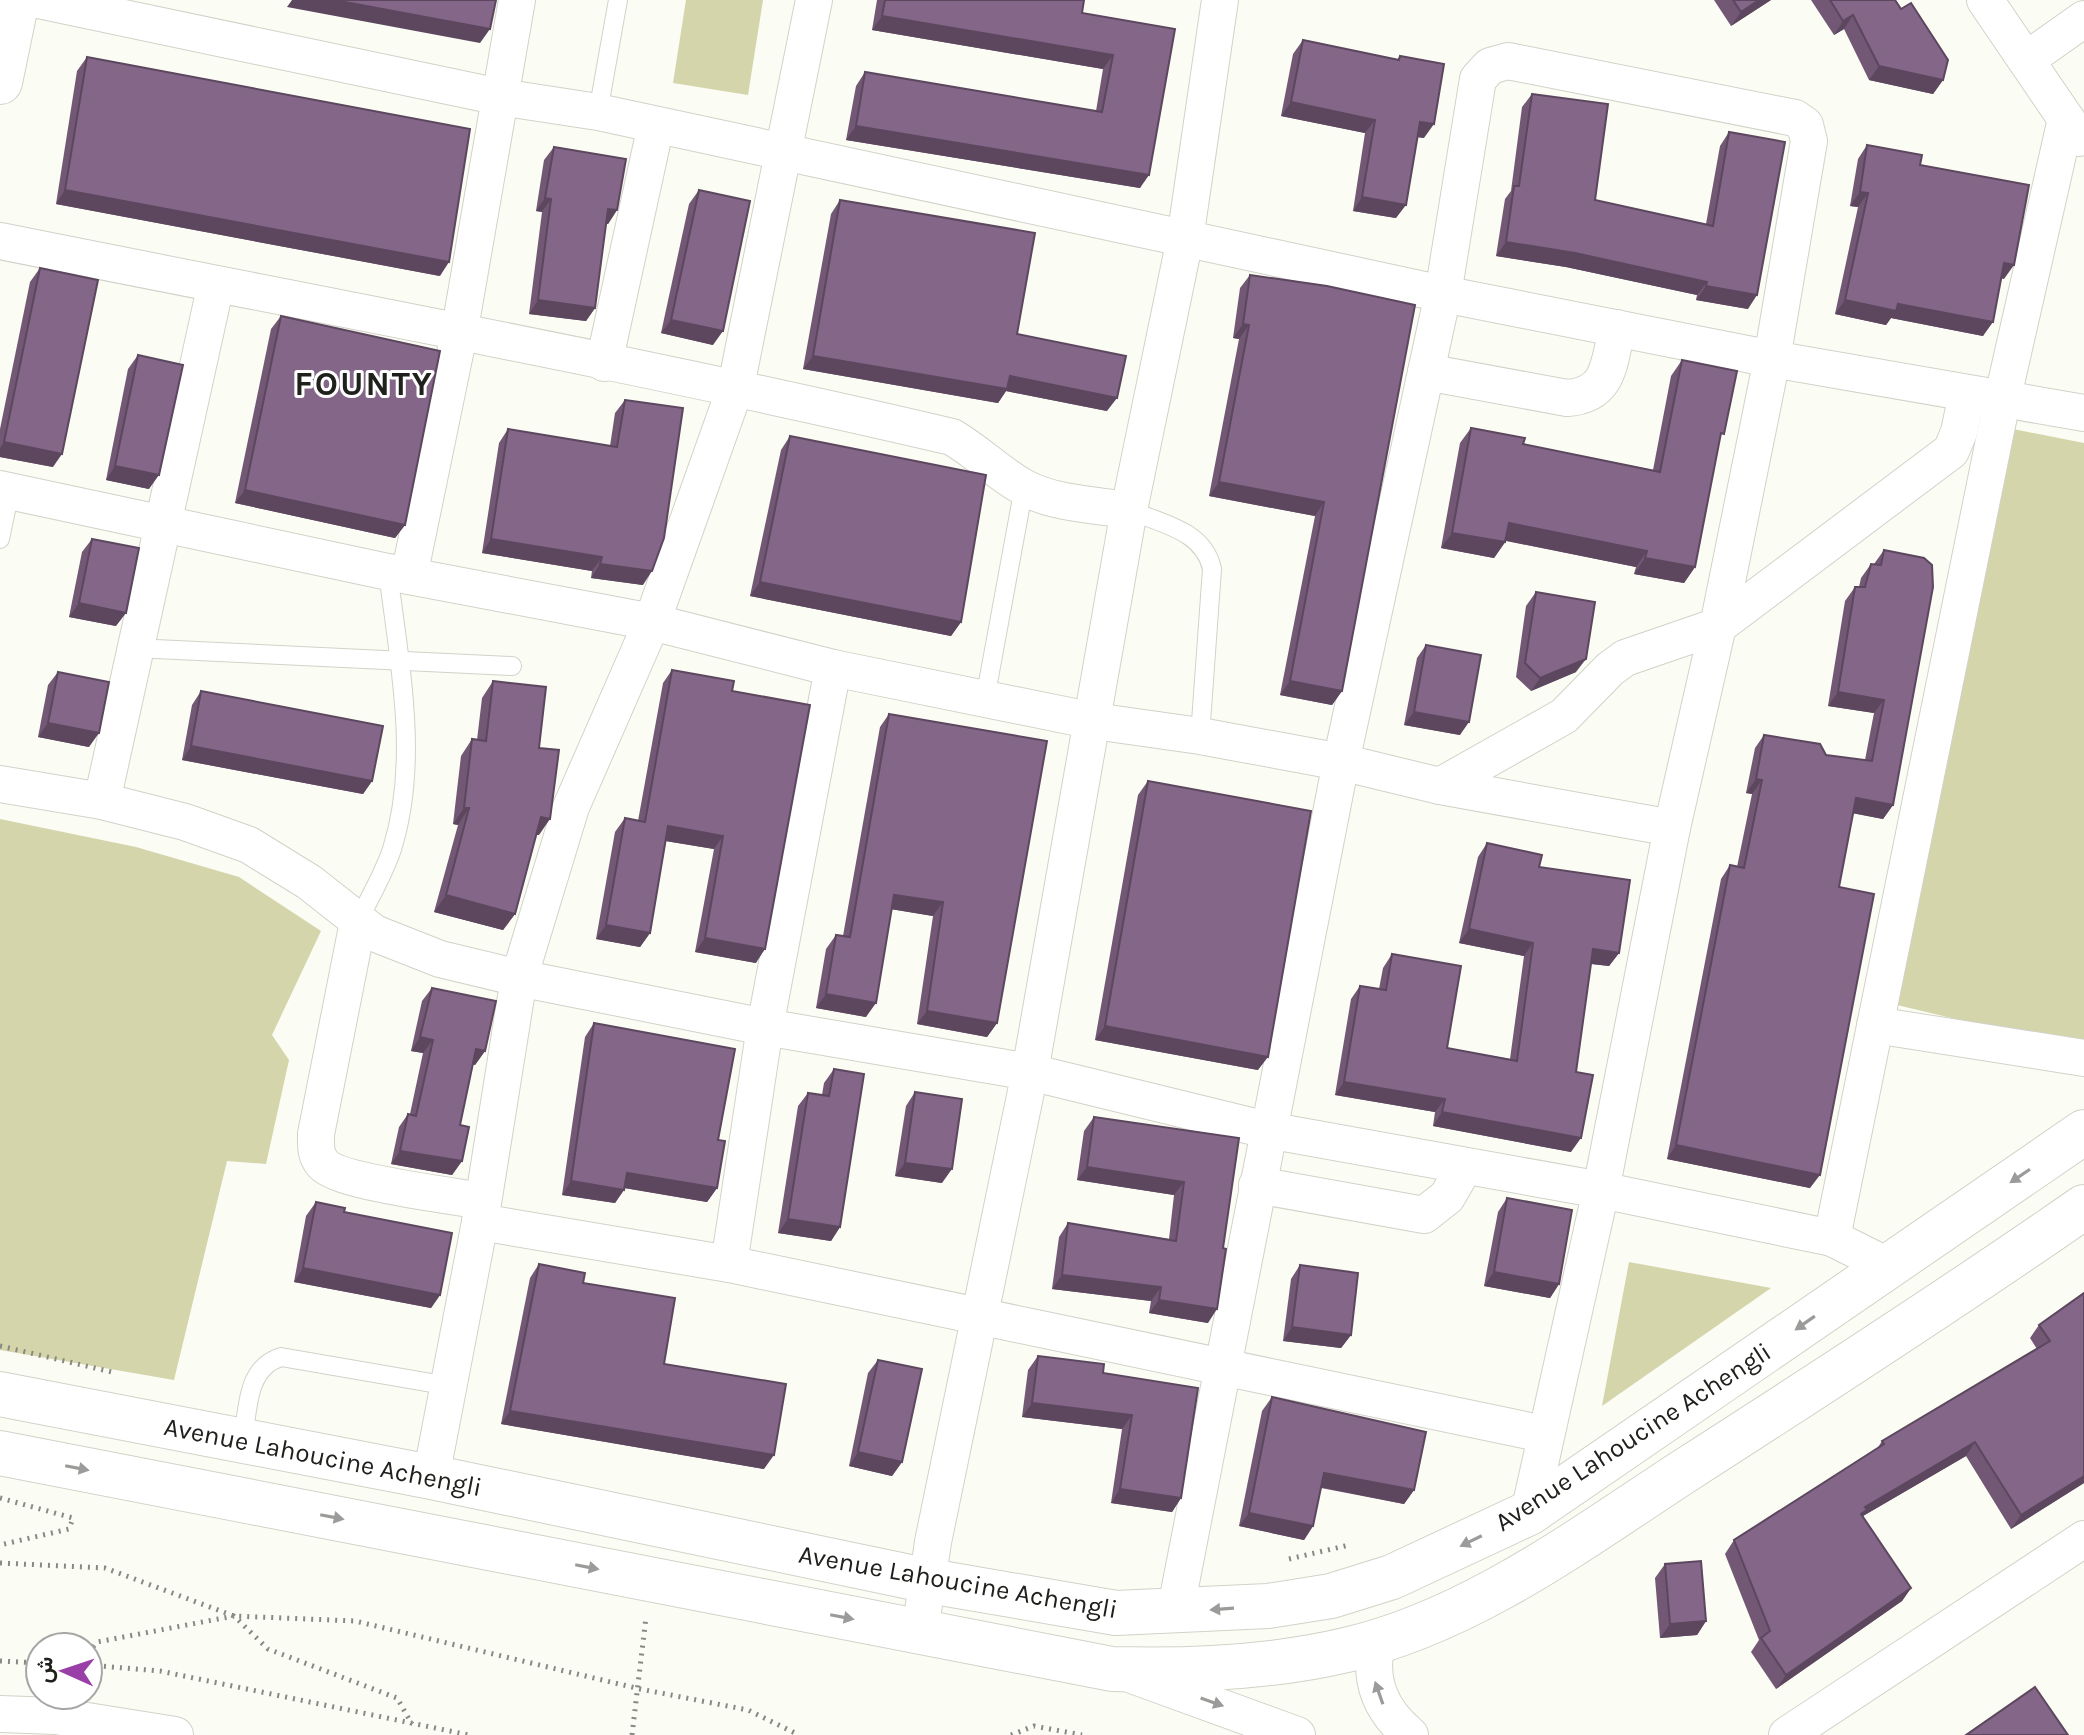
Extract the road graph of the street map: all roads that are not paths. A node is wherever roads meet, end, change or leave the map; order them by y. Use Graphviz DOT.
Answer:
graph roads {
  1 [pos="17,0"];
  2 [pos="38,0"];
  3 [pos="517,0"];
  4 [pos="618,0"];
  5 [pos="814,0"];
  6 [pos="1220,0"];
  7 [pos="1985,0"];
  8 [pos="2084,19"];
  9 [pos="2026,60"];
  10 [pos="0,82"];
  11 [pos="500,97"];
  12 [pos="598,112"];
  13 [pos="656,125"];
  14 [pos="2075,133"];
  15 [pos="783,154"];
  16 [pos="1185,239"];
  17 [pos="0,241"];
  18 [pos="216,284"];
  19 [pos="1443,294"];
  20 [pos="1617,328"];
  21 [pos="459,334"];
  22 [pos="1772,359"];
  23 [pos="604,363"];
  24 [pos="1426,372"];
  25 [pos="736,386"];
  26 [pos="1985,397"];
  27 [pos="2084,413"];
  28 [pos="1024,487"];
  29 [pos="5,490"];
  30 [pos="1129,510"];
  31 [pos="164,525"];
  32 [pos="0,539"];
  33 [pos="399,574"];
  34 [pos="652,622"];
  35 [pos="1718,626"];
  36 [pos="134,648"];
  37 [pos="399,663"];
  38 [pos="512,666"];
  39 [pos="833,668"];
  40 [pos="985,699"];
  41 [pos="1094,721"];
  42 [pos="1200,736"];
  43 [pos="1341,762"];
  44 [pos="0,784"];
  45 [pos="1440,786"];
  46 [pos="102,801"];
  47 [pos="1672,828"];
  48 [pos="358,922"];
  49 [pos="519,978"];
  50 [pos="1875,1025"];
  51 [pos="765,1027"];
  52 [pos="2084,1058"];
  53 [pos="1030,1072"];
  54 [pos="1267,1130"];
  55 [pos="2084,1132"];
  56 [pos="1465,1166"];
  57 [pos="1257,1185"];
  58 [pos="1601,1190"];
  59 [pos="2084,1207"];
  60 [pos="482,1211"];
  61 [pos="1832,1238"];
  62 [pos="729,1264"];
  63 [pos="1888,1266"];
  64 [pos="981,1317"];
  65 [pos="1223,1366"];
  66 [pos="449,1386"];
  67 [pos="0,1394"];
  68 [pos="1544,1434"];
  69 [pos="242,1441"];
  70 [pos="0,1453"];
  71 [pos="431,1477"];
  72 [pos="1529,1513"];
  73 [pos="2084,1539"];
  74 [pos="929,1581"];
  75 [pos="1175,1613"];
  76 [pos="920,1632"];
  77 [pos="1377,1641"];
  78 [pos="1112,1669"];
  79 [pos="0,1714"];
  80 [pos="175,1735"];
  81 [pos="1297,1735"];
  82 [pos="1410,1735"];
  83 [pos="1787,1735"];
  1 -- 10 [label="street"];
  2 -- 11 [label="street"];
  3 -- 11 [label="street"];
  4 -- 12 [label="lane"];
  5 -- 15 [label="street"];
  6 -- 16 [label="street"];
  7 -- 9 [label="street"];
  8 -- 9 [label="street"];
  9 -- 14 [label="street"];
  11 -- 12 [label="street"];
  11 -- 21 [label="street"];
  12 -- 13 [label="street"];
  13 -- 15 [label="street"];
  13 -- 23 [label="street"];
  14 -- 26 [label="street"];
  15 -- 16 [label="street"];
  15 -- 25 [label="street"];
  16 -- 19 [label="street"];
  16 -- 30 [label="street"];
  17 -- 18 [label="street"];
  18 -- 21 [label="street"];
  18 -- 31 [label="street"];
  19 -- 20 [label="street"];
  19 -- 22 [label="street"];
  19 -- 24 [label="street"];
  20 -- 22 [label="street"];
  20 -- 24 [label="street"];
  21 -- 23 [label="street"];
  21 -- 33 [label="street"];
  22 -- 26 [label="street"];
  22 -- 35 [label="street"];
  23 -- 25 [label="street"];
  24 -- 43 [label="street"];
  25 -- 28 [label="street"];
  25 -- 34 [label="street"];
  26 -- 27 [label="street"];
  26 -- 35 [label="street"];
  26 -- 50 [label="street"];
  28 -- 30 [label="street"];
  28 -- 40 [label="lane"];
  29 -- 31 [label="street"];
  29 -- 32 [label="lane"];
  30 -- 41 [label="street"];
  30 -- 42 [label="lane"];
  31 -- 33 [label="street"];
  31 -- 36 [label="street"];
  33 -- 34 [label="street"];
  33 -- 37 [label="lane"];
  34 -- 39 [label="street"];
  34 -- 49 [label="street"];
  35 -- 45 [label="street"];
  35 -- 47 [label="street"];
  36 -- 37 [label="lane"];
  36 -- 46 [label="street"];
  37 -- 38 [label="lane"];
  37 -- 48 [label="lane"];
  39 -- 40 [label="street"];
  39 -- 51 [label="street"];
  40 -- 41 [label="street"];
  41 -- 42 [label="street"];
  41 -- 53 [label="street"];
  42 -- 43 [label="street"];
  43 -- 45 [label="street"];
  43 -- 54 [label="street"];
  44 -- 46 [label="street"];
  45 -- 47 [label="street"];
  46 -- 48 [label="street"];
  47 -- 58 [label="street"];
  48 -- 49 [label="street"];
  48 -- 60 [label="street"];
  49 -- 51 [label="street"];
  49 -- 60 [label="street"];
  50 -- 52 [label="street"];
  50 -- 61 [label="street"];
  51 -- 53 [label="street"];
  51 -- 62 [label="street"];
  53 -- 54 [label="street"];
  53 -- 64 [label="street"];
  54 -- 56 [label="street"];
  54 -- 57 [label="street"];
  55 -- 63 [label="street, Avenue Lahoucine Achengli, one-way"];
  56 -- 57 [label="street"];
  56 -- 58 [label="street"];
  57 -- 65 [label="street"];
  58 -- 61 [label="street"];
  58 -- 68 [label="street"];
  59 -- 77 [label="street, Avenue Lahoucine Achengli"];
  60 -- 62 [label="street"];
  60 -- 66 [label="street"];
  61 -- 63 [label="street"];
  62 -- 64 [label="street"];
  63 -- 72 [label="street, Avenue Lahoucine Achengli, one-way"];
  64 -- 65 [label="street"];
  64 -- 74 [label="street"];
  65 -- 68 [label="street"];
  65 -- 75 [label="street"];
  66 -- 69 [label="lane"];
  66 -- 71 [label="street"];
  67 -- 69 [label="street, Avenue Lahoucine Achengli"];
  68 -- 72 [label="street"];
  69 -- 71 [label="street, Avenue Lahoucine Achengli"];
  70 -- 76 [label="street, Avenue Lahoucine Achengli, one-way"];
  71 -- 74 [label="street, Avenue Lahoucine Achengli"];
  72 -- 75 [label="street, Avenue Lahoucine Achengli, one-way"];
  73 -- 83 [label="street"];
  74 -- 75 [label="street, Avenue Lahoucine Achengli"];
  74 -- 76 [label="street"];
  76 -- 78 [label="street, Avenue Lahoucine Achengli"];
  77 -- 78 [label="street, Avenue Lahoucine Achengli"];
  82 -- 77 [label="street, one-way"];
  78 -- 81 [label="street, one-way"];
  79 -- 80 [label="street"];
}
